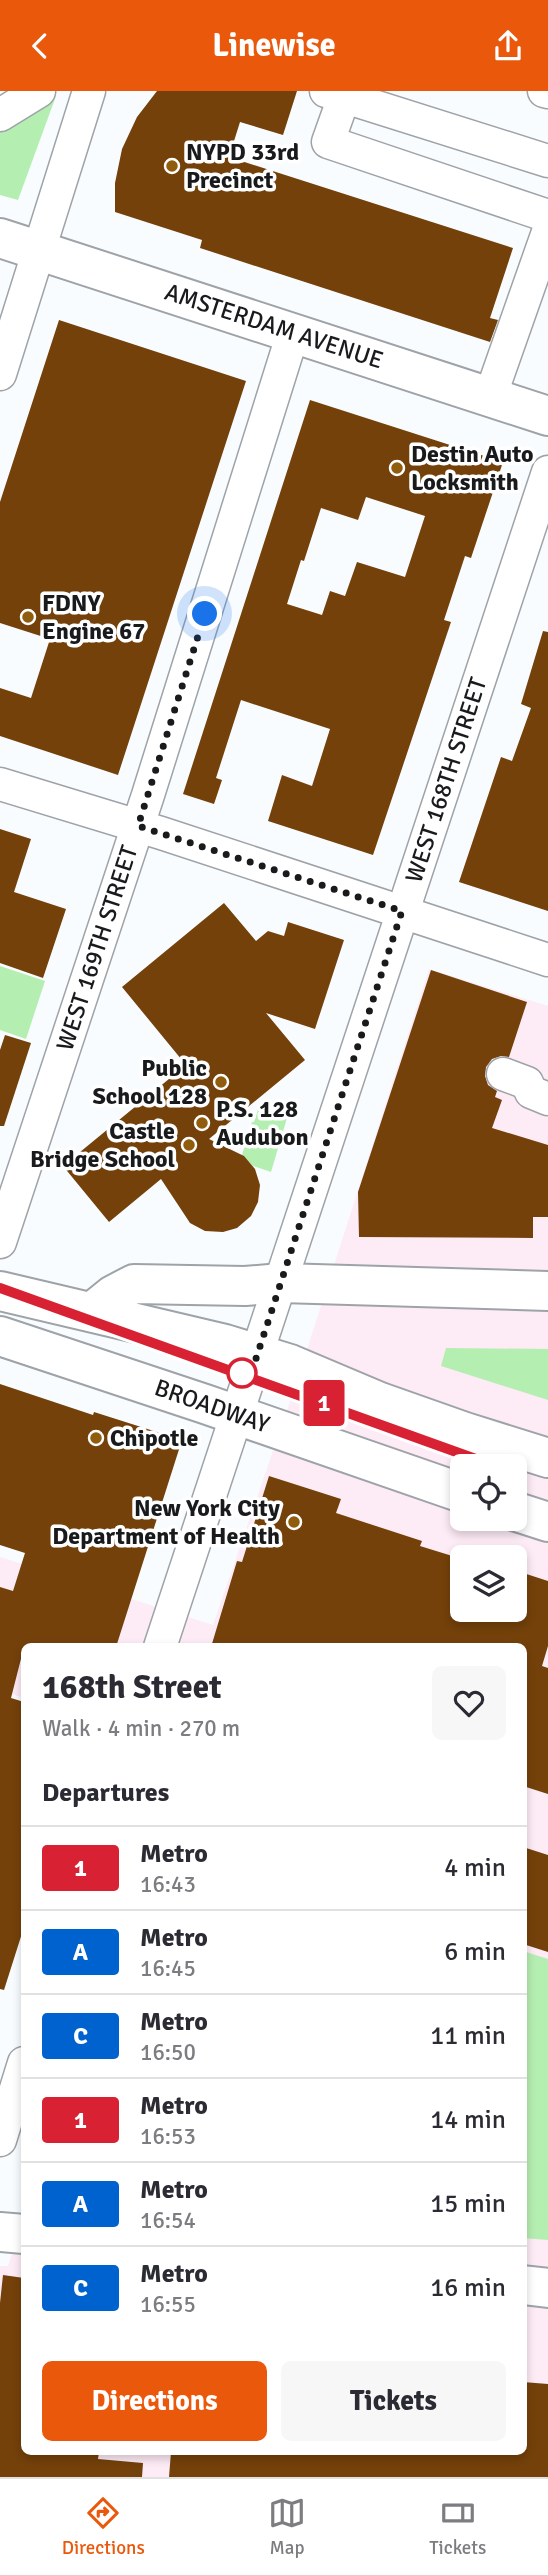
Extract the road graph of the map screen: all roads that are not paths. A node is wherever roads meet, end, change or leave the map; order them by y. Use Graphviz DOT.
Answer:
graph roads {
  1 [pos="39,91"];
  2 [pos="89,91"];
  3 [pos="335,94"];
  4 [pos="0,115"];
  5 [pos="548,161"];
  6 [pos="548,216"];
  7 [pos="548,232"];
  8 [pos="0,237"];
  9 [pos="39,250"];
  10 [pos="293,333"];
  11 [pos="0,374"];
  12 [pos="491,397"];
  13 [pos="548,416"];
  14 [pos="548,472"];
  15 [pos="0,784"];
  16 [pos="138,826"];
  17 [pos="402,911"];
  18 [pos="548,960"];
  19 [pos="501,1082"];
  20 [pos="539,1095"];
  21 [pos="0,1242"];
  22 [pos="281,1283"];
  23 [pos="0,1291"];
  24 [pos="548,1291"];
  25 [pos="92,1311"];
  26 [pos="0,1336"];
  27 [pos="258,1354"];
  28 [pos="238,1415"];
  29 [pos="496,1454"];
  30 [pos="527,1457"];
  31 [pos="548,1458"];
  32 [pos="450,1489"];
  33 [pos="527,1515"];
  34 [pos="548,1522"];
  35 [pos="161,1643"];
  36 [pos="21,2073"];
  37 [pos="0,2140"];
  38 [pos="0,2232"];
  39 [pos="21,2234"];
  40 [pos="527,2285"];
  41 [pos="548,2288"];
  1 -- 4 [label="street"];
  2 -- 9 [label="street"];
  3 -- 5 [label="street"];
  3 -- 6 [label="street"];
  7 -- 12 [label="street"];
  8 -- 9 [label="main road, AMSTERDAM AVENUE"];
  9 -- 10 [label="main road, AMSTERDAM AVENUE"];
  9 -- 11 [label="street"];
  10 -- 12 [label="main road, AMSTERDAM AVENUE"];
  10 -- 16 [label="street, WEST 169TH STREET"];
  12 -- 13 [label="main road, AMSTERDAM AVENUE"];
  14 -- 17 [label="street, WEST 168TH STREET"];
  15 -- 16 [label="street"];
  16 -- 17 [label="street"];
  16 -- 21 [label="street, WEST 169TH STREET"];
  17 -- 18 [label="street"];
  17 -- 22 [label="street, WEST 168TH STREET"];
  19 -- 20 [label="street"];
  22 -- 24 [label="main road"];
  22 -- 25 [label="main road"];
  22 -- 27 [label="street, WEST 168TH STREET"];
  23 -- 25 [label="main road"];
  25 -- 27 [label="main road"];
  26 -- 28 [label="main road, BROADWAY"];
  27 -- 28 [label="street, WEST 168TH STREET"];
  27 -- 29 [label="main road"];
  28 -- 32 [label="main road, BROADWAY"];
  28 -- 35 [label="street, WEST 168TH STREET"];
  30 -- 31 [label="main road"];
  33 -- 34 [label="main road"];
  36 -- 37 [label="street"];
  38 -- 39 [label="main road"];
  40 -- 41 [label="main road"];
}
